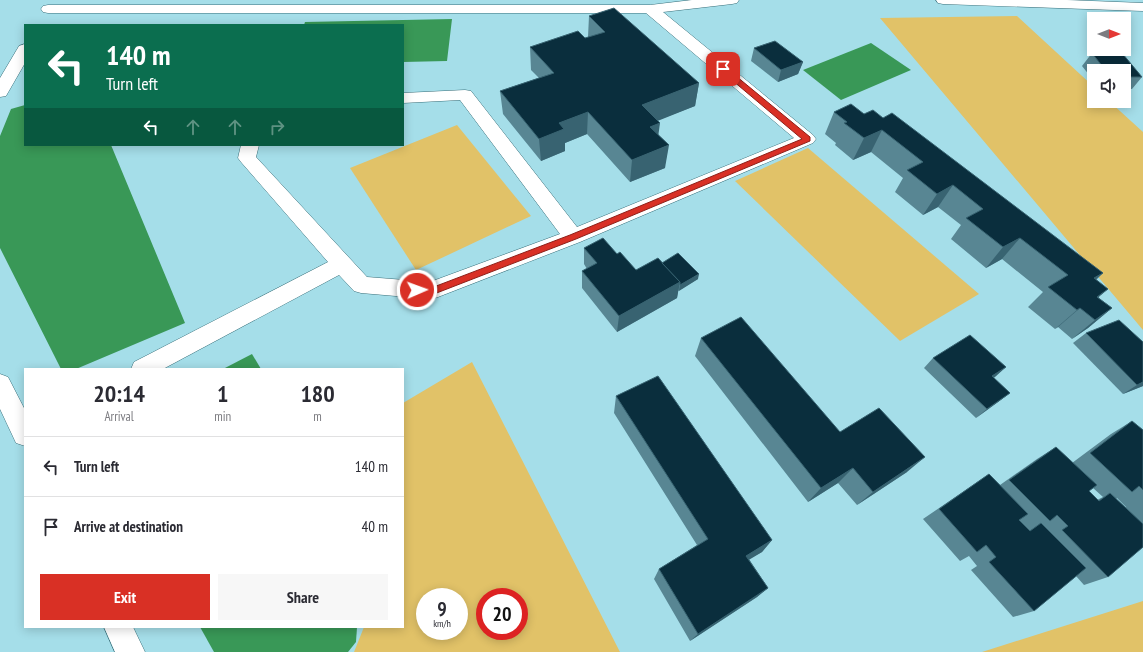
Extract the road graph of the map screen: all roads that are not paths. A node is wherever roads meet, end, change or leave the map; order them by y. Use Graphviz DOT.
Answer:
graph roads {
  1 [pos="732,0"];
  2 [pos="943,0"];
  3 [pos="983,0"];
  4 [pos="532,5"];
  5 [pos="1143,7"];
  6 [pos="48,9"];
  7 [pos="650,9"];
  8 [pos="296,10"];
  9 [pos="290,24"];
  10 [pos="24,51"];
  11 [pos="0,92"];
  12 [pos="404,98"];
  13 [pos="250,146"];
  14 [pos="573,237"];
  15 [pos="342,264"];
  16 [pos="144,368"];
  17 [pos="0,384"];
  18 [pos="24,432"];
  19 [pos="118,628"];
  20 [pos="130,652"];
  1 -- 7 [label="lane"];
  2 -- 3 [label="lane"];
  3 -- 5 [label="lane"];
  4 -- 7 [label="lane"];
  4 -- 8 [label="lane"];
  6 -- 8 [label="lane"];
  7 -- 14 [label="lane"];
  8 -- 9 [label="lane"];
  10 -- 11 [label="lane"];
  12 -- 14 [label="lane"];
  13 -- 15 [label="lane"];
  14 -- 15 [label="lane"];
  15 -- 16 [label="lane"];
  17 -- 18 [label="lane"];
  19 -- 20 [label="lane"];
}
